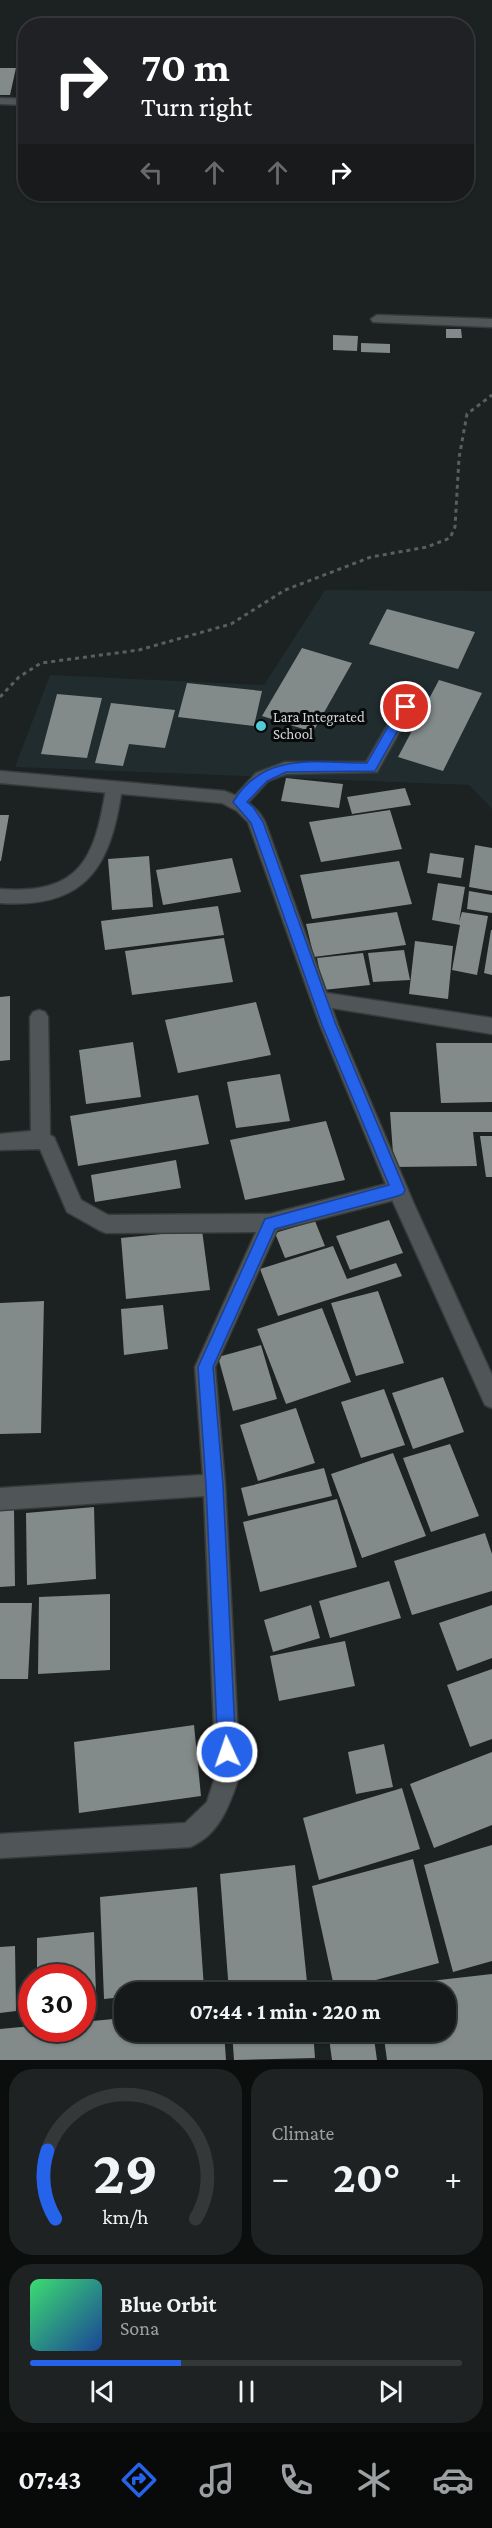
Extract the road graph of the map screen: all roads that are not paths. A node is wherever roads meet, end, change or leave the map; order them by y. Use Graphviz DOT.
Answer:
graph roads {
  1 [pos="0,101"];
  2 [pos="18,102"];
  3 [pos="377,319"];
  4 [pos="492,322"];
  5 [pos="415,690"];
  6 [pos="0,777"];
  7 [pos="114,788"];
  8 [pos="239,802"];
  9 [pos="0,896"];
  10 [pos="320,999"];
  11 [pos="39,1017"];
  12 [pos="492,1026"];
  13 [pos="41,1139"];
  14 [pos="0,1142"];
  15 [pos="398,1190"];
  16 [pos="270,1223"];
  17 [pos="492,1398"];
  18 [pos="214,1485"];
  19 [pos="0,1499"];
  20 [pos="0,1846"];
  1 -- 2 [label="street"];
  3 -- 4 [label="street"];
  5 -- 8 [label="street"];
  6 -- 7 [label="street"];
  7 -- 8 [label="street"];
  7 -- 9 [label="street"];
  8 -- 10 [label="street"];
  10 -- 12 [label="street"];
  10 -- 15 [label="street"];
  11 -- 13 [label="street"];
  13 -- 14 [label="street"];
  13 -- 16 [label="street"];
  15 -- 16 [label="street"];
  15 -- 17 [label="street"];
  16 -- 18 [label="street"];
  18 -- 19 [label="street"];
  18 -- 20 [label="street"];
}
